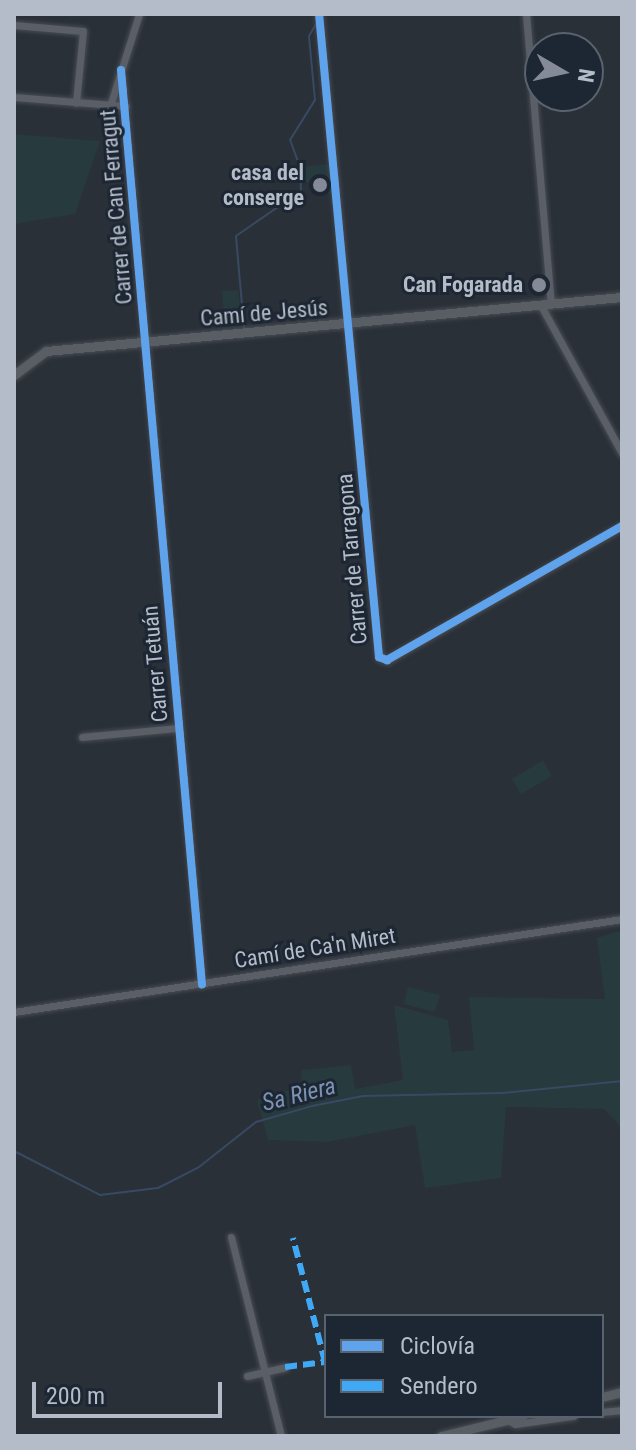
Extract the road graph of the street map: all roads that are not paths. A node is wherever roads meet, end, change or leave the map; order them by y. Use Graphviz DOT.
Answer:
graph roads {
  1 [pos="139,14"];
  2 [pos="319,14"];
  3 [pos="526,14"];
  4 [pos="14,25"];
  5 [pos="121,70"];
  6 [pos="14,97"];
  7 [pos="76,103"];
  8 [pos="110,106"];
  9 [pos="126,106"];
  10 [pos="622,297"];
  11 [pos="546,304"];
  12 [pos="348,323"];
  13 [pos="145,342"];
  14 [pos="14,375"];
  15 [pos="622,453"];
  16 [pos="622,526"];
  17 [pos="178,728"];
  18 [pos="82,737"];
  19 [pos="622,919"];
  20 [pos="202,984"];
  21 [pos="14,1012"];
  22 [pos="231,1237"];
  23 [pos="285,1367"];
  24 [pos="265,1372"];
  25 [pos="247,1376"];
  26 [pos="516,1418"];
  27 [pos="558,1418"];
  28 [pos="508,1420"];
  29 [pos="489,1424"];
  30 [pos="281,1436"];
  31 [pos="441,1436"];
  32 [pos="491,1436"];
  1 -- 5 [label="street, Carrer de Can Ferragut"];
  2 -- 12 [label="street"];
  3 -- 11 [label="street"];
  4 -- 7 [label="street"];
  5 -- 8 [label="street, Carrer de Can Ferragut"];
  5 -- 9 [label="street, Carrer de Can Ferragut"];
  6 -- 7 [label="street"];
  7 -- 8 [label="street"];
  8 -- 9 [label="street"];
  9 -- 13 [label="street, Carrer de Can Ferragut"];
  10 -- 11 [label="street, Camí de Jesús"];
  11 -- 12 [label="street, Camí de Jesús"];
  11 -- 15 [label="street"];
  12 -- 13 [label="street, Camí de Jesús"];
  12 -- 16 [label="street, Carrer de Tarragona"];
  13 -- 14 [label="street, Camí de Jesús"];
  13 -- 17 [label="street, Carrer Tetuán"];
  17 -- 18 [label="street"];
  17 -- 20 [label="street, Carrer Tetuán"];
  19 -- 20 [label="street, Camí de Ca'n Miret"];
  20 -- 21 [label="street, Camí de Ca'n Miret"];
  22 -- 24 [label="street"];
  23 -- 24 [label="street"];
  24 -- 25 [label="street"];
  24 -- 30 [label="street"];
  26 -- 28 [label="street"];
  27 -- 28 [label="street"];
  28 -- 29 [label="street"];
  29 -- 31 [label="street"];
  29 -- 32 [label="street"];
}
